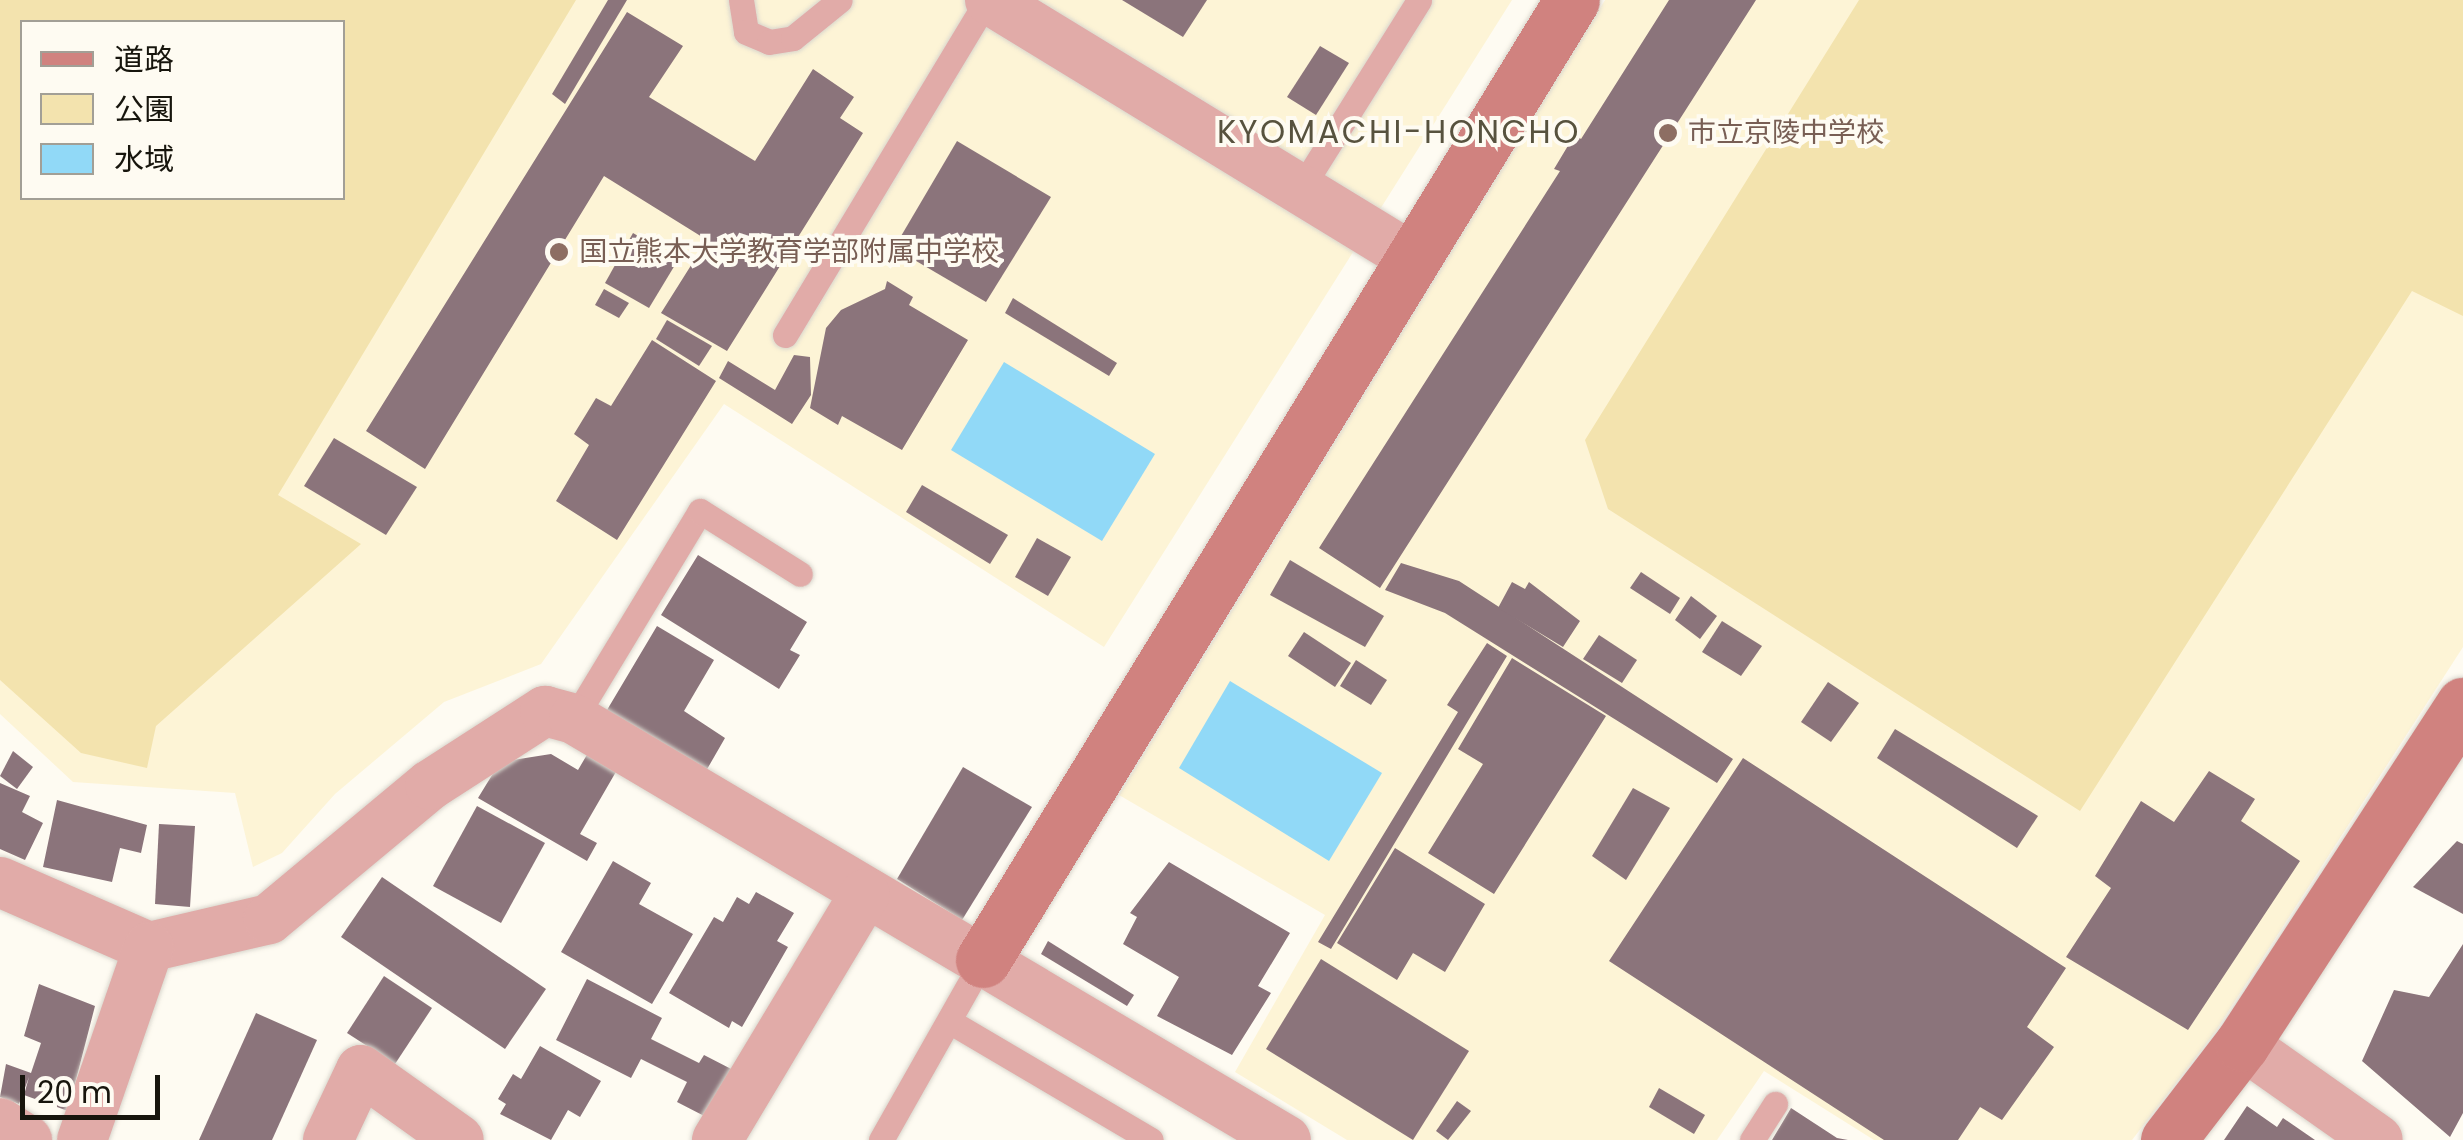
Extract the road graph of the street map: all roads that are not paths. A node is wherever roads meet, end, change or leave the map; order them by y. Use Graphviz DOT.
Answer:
graph roads {
  1 [pos="742,0"];
  2 [pos="840,0"];
  3 [pos="989,0"];
  4 [pos="1418,0"];
  5 [pos="1572,0"];
  6 [pos="1300,190"];
  7 [pos="1413,258"];
  8 [pos="786,335"];
  9 [pos="800,574"];
  10 [pos="2463,705"];
  11 [pos="574,719"];
  12 [pos="0,882"];
  13 [pos="865,894"];
  14 [pos="149,947"];
  15 [pos="983,960"];
  16 [pos="949,1021"];
  17 [pos="2242,1044"];
  18 [pos="1774,1104"];
  19 [pos="0,1123"];
  20 [pos="27,1140"];
  21 [pos="82,1140"];
  22 [pos="328,1140"];
  23 [pos="459,1140"];
  24 [pos="716,1140"];
  25 [pos="881,1140"];
  26 [pos="1151,1140"];
  27 [pos="1286,1140"];
  28 [pos="1752,1140"];
  29 [pos="2168,1140"];
  30 [pos="2378,1140"];
  1 -- 2 [label="lane"];
  3 -- 6 [label="street"];
  3 -- 8 [label="lane"];
  4 -- 6 [label="lane"];
  5 -- 7 [label="street"];
  6 -- 7 [label="street"];
  7 -- 15 [label="street"];
  9 -- 11 [label="lane"];
  10 -- 17 [label="street"];
  11 -- 13 [label="street"];
  11 -- 14 [label="street"];
  12 -- 14 [label="street"];
  13 -- 15 [label="street"];
  13 -- 24 [label="street"];
  14 -- 21 [label="street"];
  15 -- 16 [label="lane"];
  15 -- 27 [label="street"];
  16 -- 25 [label="lane"];
  16 -- 26 [label="lane"];
  17 -- 29 [label="street"];
  17 -- 30 [label="street"];
  18 -- 28 [label="lane"];
  19 -- 20 [label="street"];
  22 -- 23 [label="street"];
}
